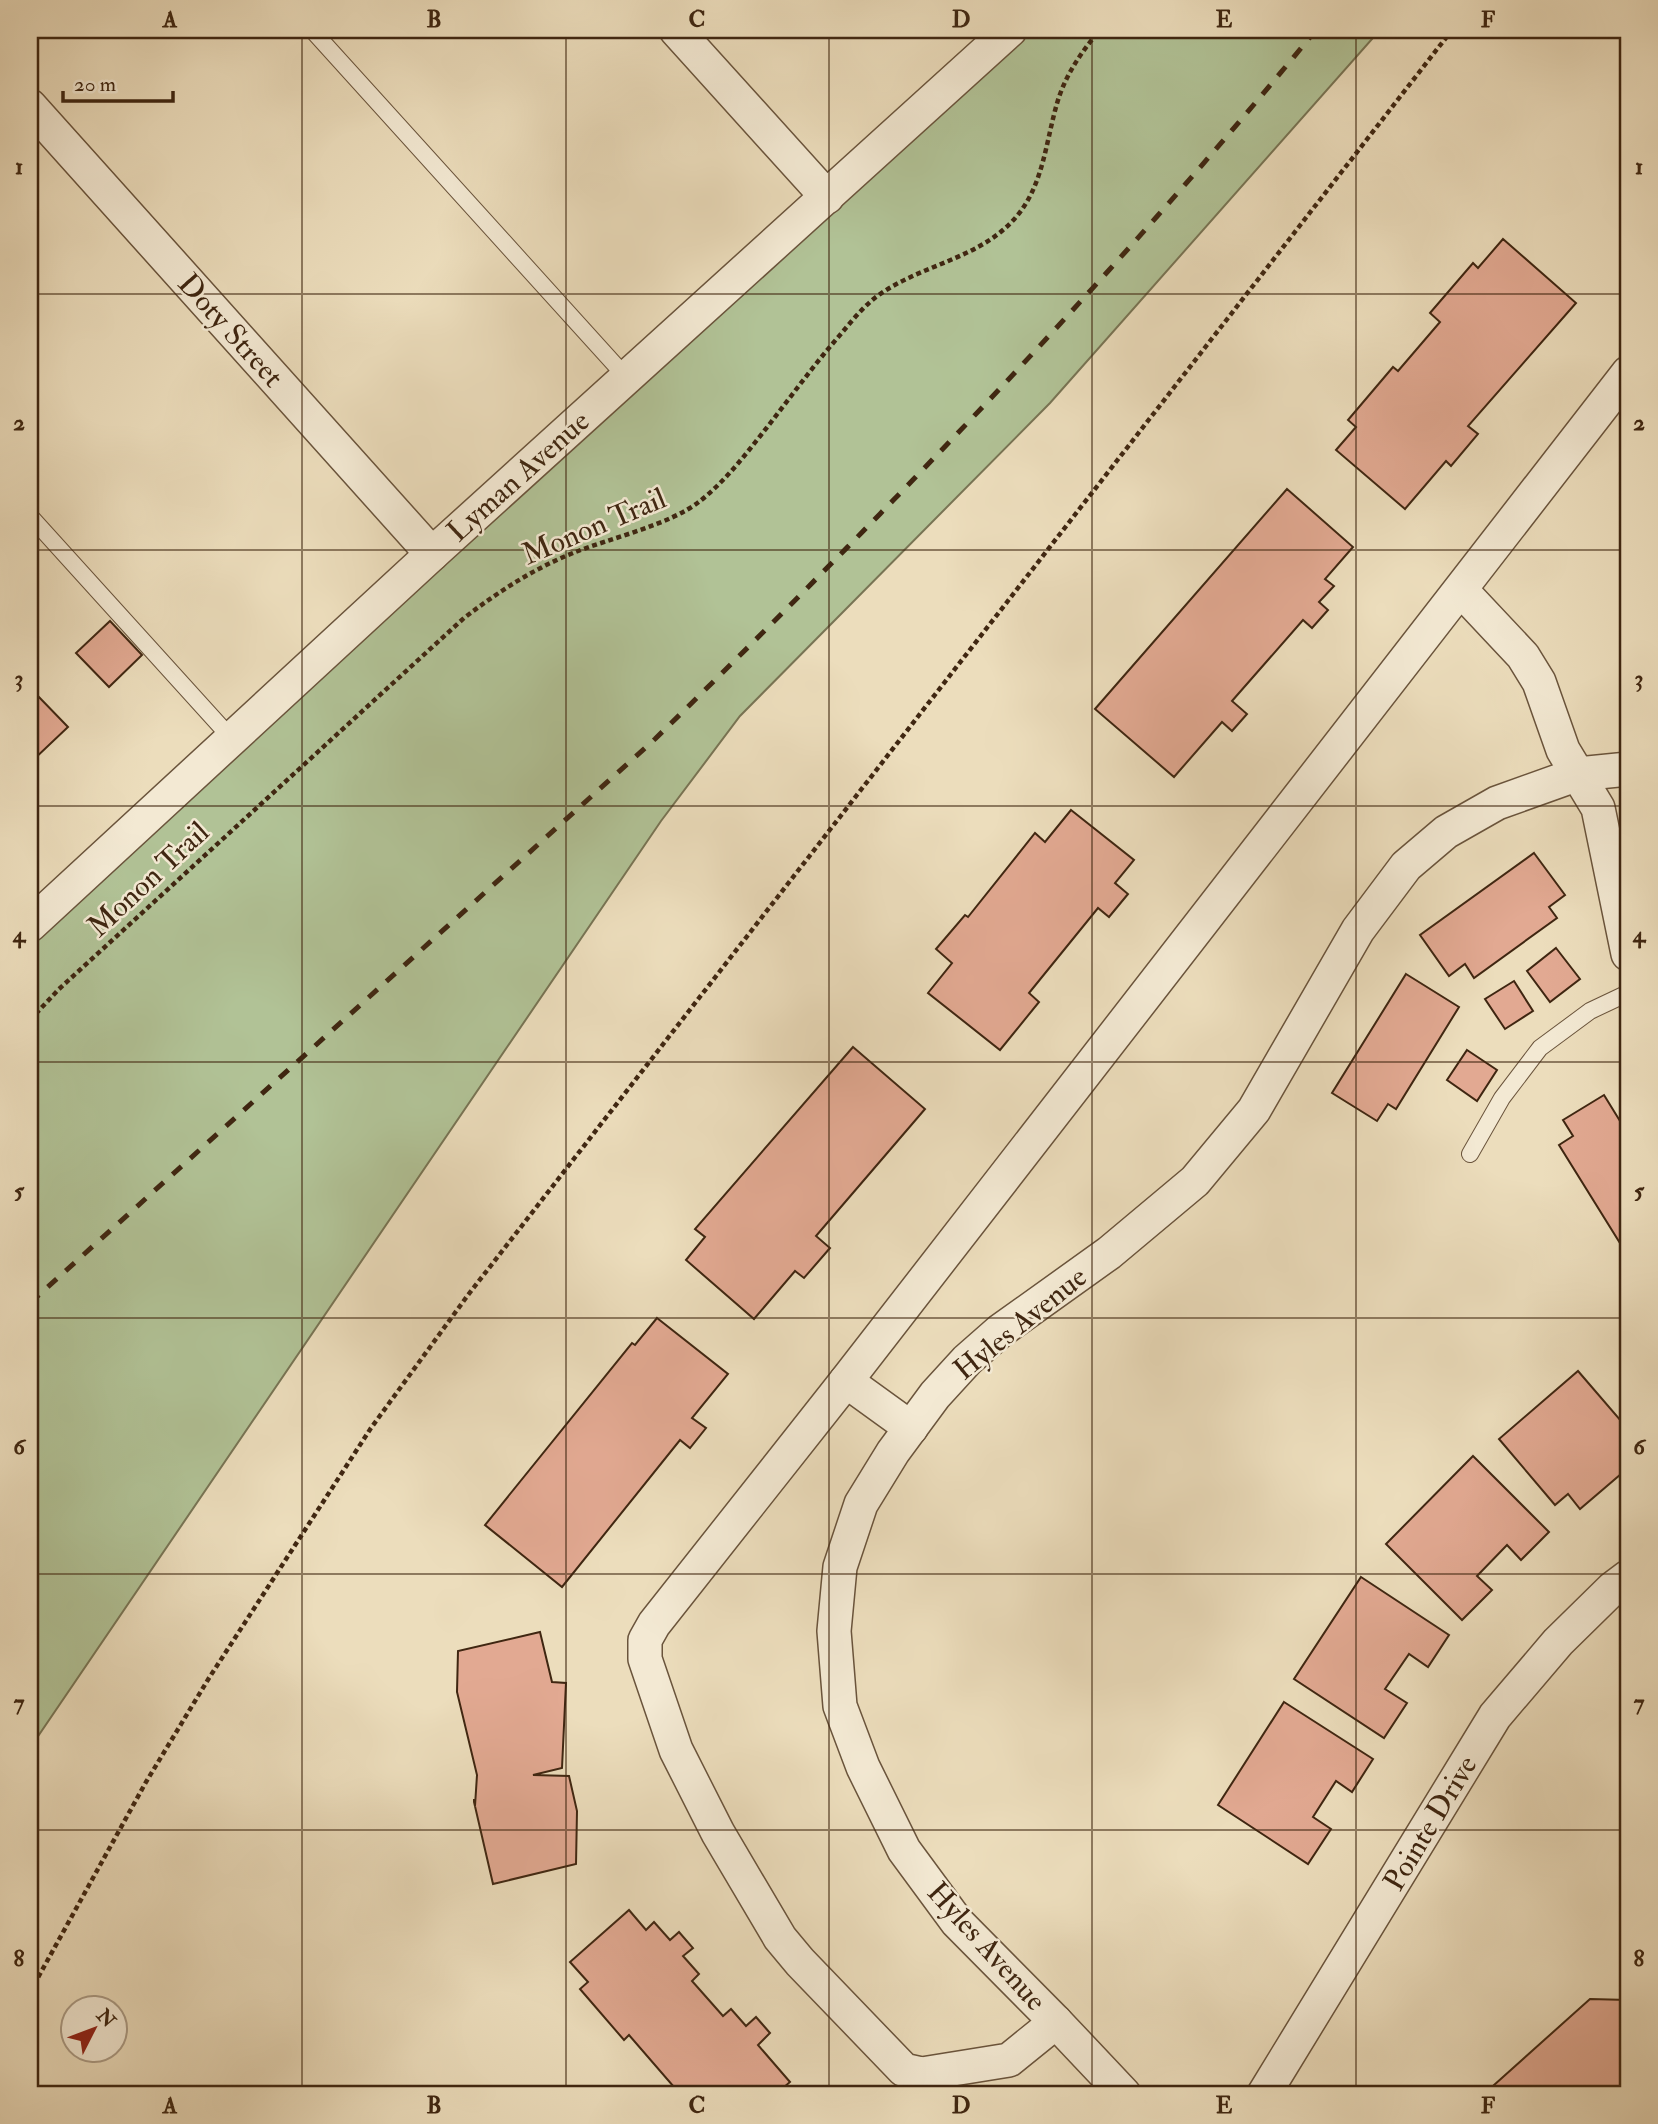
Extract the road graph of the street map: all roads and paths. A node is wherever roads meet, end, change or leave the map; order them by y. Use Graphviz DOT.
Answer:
graph roads {
  1 [pos="312,30"];
  2 [pos="676,30"];
  3 [pos="1010,30"];
  4 [pos="1101,30"];
  5 [pos="1452,30"];
  6 [pos="30,106"];
  7 [pos="827,197"];
  8 [pos="1628,373"];
  9 [pos="627,377"];
  10 [pos="30,516"];
  11 [pos="432,554"];
  12 [pos="1461,590"];
  13 [pos="232,739"];
  14 [pos="1628,769"];
  15 [pos="1578,774"];
  16 [pos="30,924"];
  17 [pos="1628,954"];
  18 [pos="1628,993"];
  19 [pos="30,1020"];
  20 [pos="1471,1154"];
  21 [pos="846,1381"];
  22 [pos="911,1428"];
  23 [pos="1628,1577"];
  24 [pos="30,1992"];
  25 [pos="1056,2022"];
  26 [pos="1124,2094"];
  27 [pos="1264,2094"];
  1 -- 9 [label="lane"];
  2 -- 7 [label="street"];
  3 -- 7 [label="street, Lyman Avenue"];
  4 -- 19 [label="path, Monon Trail"];
  5 -- 24 [label="path"];
  6 -- 11 [label="street, Doty Street"];
  7 -- 9 [label="street, Lyman Avenue"];
  8 -- 12 [label="street"];
  9 -- 11 [label="street, Lyman Avenue"];
  10 -- 13 [label="lane"];
  11 -- 13 [label="street, Lyman Avenue"];
  12 -- 15 [label="street"];
  12 -- 21 [label="street"];
  13 -- 16 [label="street, Lyman Avenue"];
  14 -- 15 [label="street, Hyles Avenue"];
  15 -- 17 [label="street"];
  15 -- 22 [label="street, Hyles Avenue"];
  18 -- 20 [label="lane"];
  21 -- 22 [label="street"];
  21 -- 25 [label="street"];
  22 -- 25 [label="street, Hyles Avenue"];
  23 -- 27 [label="street, Pointe Drive"];
  25 -- 26 [label="street, Hyles Avenue"];
}
